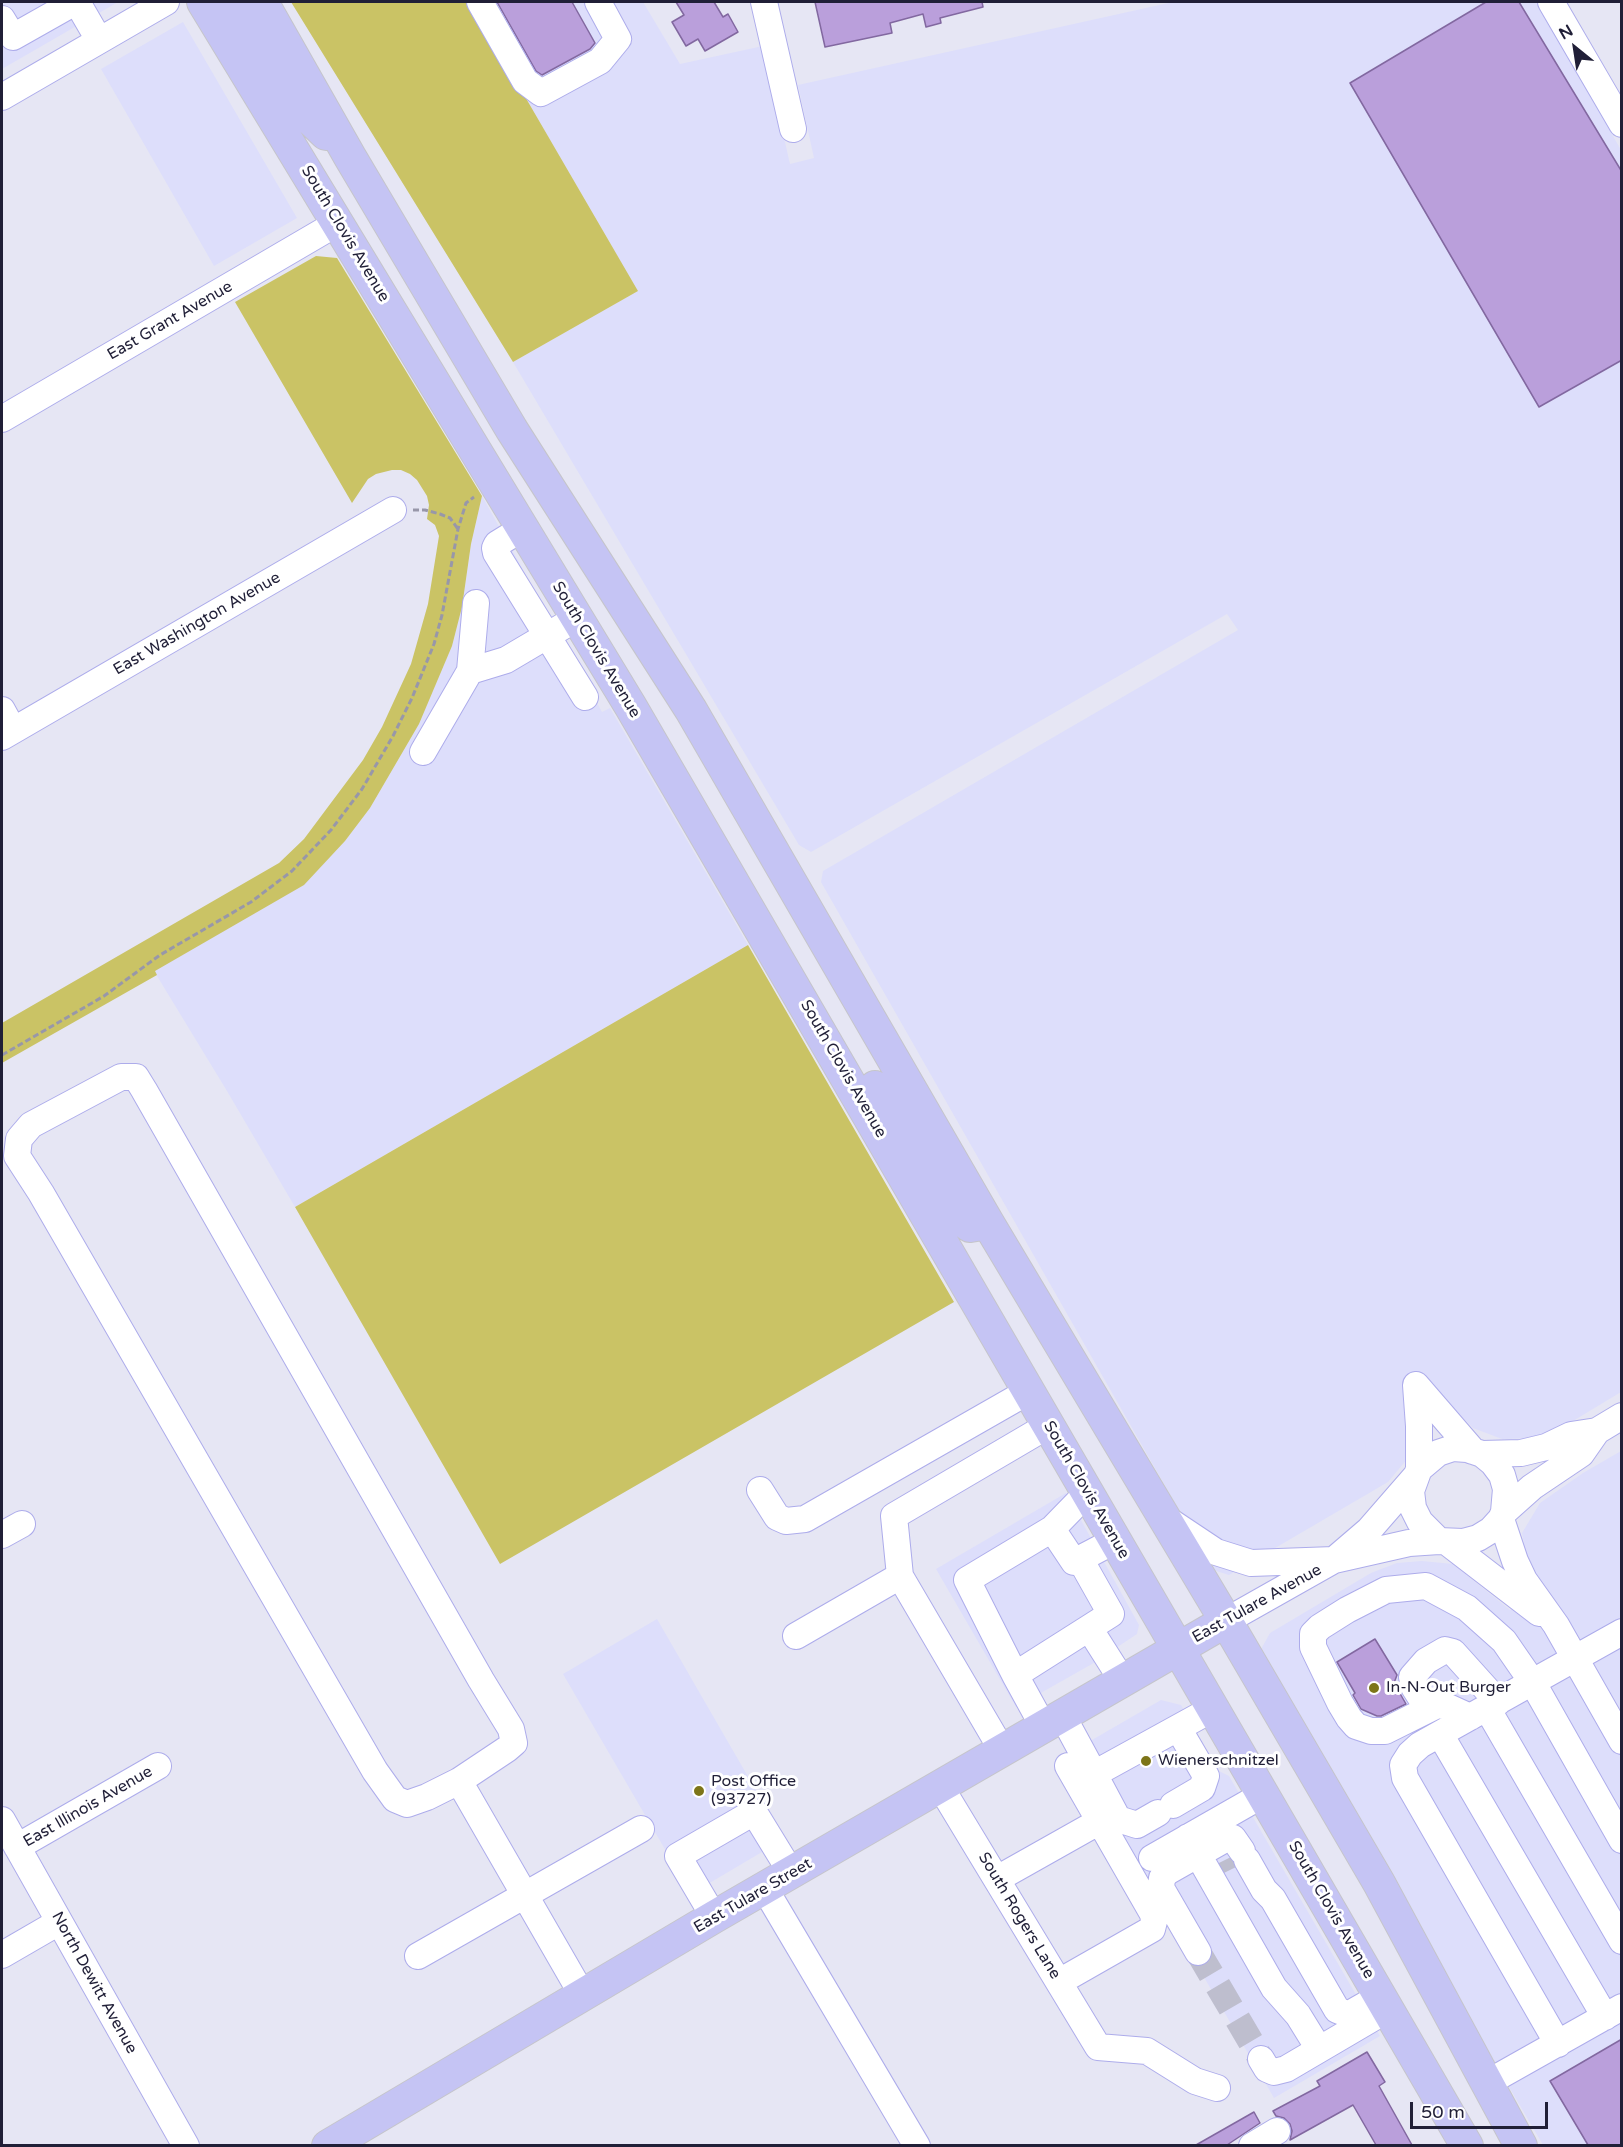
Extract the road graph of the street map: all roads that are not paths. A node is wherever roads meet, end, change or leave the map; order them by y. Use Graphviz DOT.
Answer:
graph roads {
  1 [pos="76,2"];
  2 [pos="166,2"];
  3 [pos="203,2"];
  4 [pos="232,2"];
  5 [pos="262,2"];
  6 [pos="480,2"];
  7 [pos="598,2"];
  8 [pos="764,2"];
  9 [pos="1551,2"];
  10 [pos="2,19"];
  11 [pos="99,40"];
  12 [pos="257,89"];
  13 [pos="2,97"];
  14 [pos="1622,124"];
  15 [pos="793,129"];
  16 [pos="350,157"];
  17 [pos="339,222"];
  18 [pos="428,288"];
  19 [pos="2,419"];
  20 [pos="393,510"];
  21 [pos="523,528"];
  22 [pos="476,603"];
  23 [pos="577,618"];
  24 [pos="546,636"];
  25 [pos="470,671"];
  26 [pos="585,697"];
  27 [pos="5,725"];
  28 [pos="423,752"];
  29 [pos="817,1025"];
  30 [pos="988,1223"];
  31 [pos="1029,1391"];
  32 [pos="1622,1416"];
  33 [pos="1049,1425"];
  34 [pos="1596,1431"];
  35 [pos="1477,1452"];
  36 [pos="1418,1472"];
  37 [pos="760,1490"];
  38 [pos="1088,1492"];
  39 [pos="1502,1515"];
  40 [pos="1165,1518"];
  41 [pos="1052,1529"];
  42 [pos="1116,1540"];
  43 [pos="1444,1542"];
  44 [pos="1080,1559"];
  45 [pos="1334,1560"];
  46 [pos="900,1576"];
  47 [pos="1226,1621"];
  48 [pos="1556,1625"];
  49 [pos="1089,1628"];
  50 [pos="1622,1632"];
  51 [pos="796,1636"];
  52 [pos="1179,1648"];
  53 [pos="1575,1659"];
  54 [pos="1015,1675"];
  55 [pos="1122,1680"];
  56 [pos="1533,1683"];
  57 [pos="1214,1708"];
  58 [pos="1428,1709"];
  59 [pos="1485,1709"];
  60 [pos="1052,1720"];
  61 [pos="1178,1728"];
  62 [pos="1440,1734"];
  63 [pos="1622,1741"];
  64 [pos="1002,1750"];
  65 [pos="158,1766"];
  66 [pos="1068,1766"];
  67 [pos="1094,1774"];
  68 [pos="459,1781"];
  69 [pos="940,1786"];
  70 [pos="1264,1794"];
  71 [pos="2,1820"];
  72 [pos="1100,1821"];
  73 [pos="640,1829"];
  74 [pos="1622,1840"];
  75 [pos="17,1847"];
  76 [pos="1222,1853"];
  77 [pos="1152,1858"];
  78 [pos="792,1874"];
  79 [pos="997,1879"];
  80 [pos="765,1889"];
  81 [pos="526,1895"];
  82 [pos="714,1917"];
  83 [pos="60,1922"];
  84 [pos="1622,1941"];
  85 [pos="1198,1952"];
  86 [pos="2,1955"];
  87 [pos="418,1956"];
  88 [pos="1059,1982"];
  89 [pos="583,1996"];
  90 [pos="1385,2003"];
  91 [pos="1617,2012"];
  92 [pos="1558,2044"];
  93 [pos="1319,2049"];
  94 [pos="1261,2059"];
  95 [pos="1487,2083"];
  96 [pos="1217,2088"];
  97 [pos="1277,2131"];
  98 [pos="1460,2143"];
  99 [pos="186,2145"];
  100 [pos="328,2145"];
  101 [pos="917,2145"];
  102 [pos="1252,2145"];
  103 [pos="1521,2145"];
  1 -- 10 [label="street"];
  1 -- 11 [label="street"];
  2 -- 11 [label="street"];
  3 -- 12 [label="main road, South Clovis Avenue"];
  4 -- 16 [label="main road"];
  5 -- 16 [label="main road"];
  6 -- 7 [label="street"];
  8 -- 15 [label="street"];
  9 -- 14 [label="street"];
  11 -- 13 [label="street"];
  12 -- 17 [label="main road, South Clovis Avenue"];
  12 -- 18 [label="main road"];
  16 -- 18 [label="main road"];
  17 -- 19 [label="street, East Grant Avenue"];
  17 -- 21 [label="main road, South Clovis Avenue"];
  18 -- 30 [label="main road"];
  20 -- 27 [label="street, East Washington Avenue"];
  21 -- 23 [label="main road, South Clovis Avenue"];
  21 -- 24 [label="street"];
  22 -- 25 [label="street"];
  23 -- 24 [label="street"];
  23 -- 29 [label="main road, South Clovis Avenue"];
  24 -- 25 [label="street"];
  24 -- 26 [label="street"];
  25 -- 28 [label="street"];
  29 -- 30 [label="main road"];
  29 -- 31 [label="main road, South Clovis Avenue"];
  30 -- 40 [label="main road"];
  31 -- 33 [label="main road, South Clovis Avenue"];
  31 -- 37 [label="street"];
  32 -- 34 [label="street, East Tulare Avenue"];
  33 -- 38 [label="main road, South Clovis Avenue"];
  33 -- 46 [label="street"];
  34 -- 35 [label="street, East Tulare Avenue"];
  34 -- 39 [label="street, East Tulare Avenue"];
  35 -- 36 [label="street, East Tulare Avenue"];
  35 -- 36 [label="street"];
  35 -- 39 [label="street"];
  36 -- 43 [label="street"];
  36 -- 45 [label="street, East Tulare Avenue"];
  38 -- 41 [label="street"];
  38 -- 42 [label="main road, South Clovis Avenue"];
  39 -- 43 [label="street, East Tulare Avenue"];
  39 -- 48 [label="street"];
  40 -- 45 [label="street"];
  40 -- 47 [label="main road"];
  41 -- 44 [label="street"];
  41 -- 54 [label="street"];
  42 -- 44 [label="street"];
  42 -- 52 [label="main road, South Clovis Avenue"];
  43 -- 45 [label="street, East Tulare Avenue"];
  43 -- 48 [label="street"];
  44 -- 49 [label="street"];
  45 -- 47 [label="street, East Tulare Avenue"];
  46 -- 51 [label="street"];
  46 -- 64 [label="street"];
  47 -- 52 [label="main road, East Tulare Avenue"];
  47 -- 95 [label="main road"];
  48 -- 53 [label="street"];
  49 -- 54 [label="street"];
  49 -- 55 [label="street"];
  50 -- 53 [label="street"];
  52 -- 55 [label="main road, East Tulare Street"];
  52 -- 57 [label="main road, South Clovis Avenue"];
  53 -- 56 [label="street"];
  53 -- 63 [label="street"];
  54 -- 60 [label="street"];
  55 -- 60 [label="main road, East Tulare Street"];
  56 -- 58 [label="street"];
  56 -- 59 [label="street"];
  56 -- 74 [label="street"];
  57 -- 61 [label="street"];
  57 -- 70 [label="main road, South Clovis Avenue"];
  58 -- 59 [label="street"];
  58 -- 59 [label="street"];
  59 -- 62 [label="street"];
  59 -- 84 [label="street"];
  60 -- 64 [label="main road, East Tulare Street"];
  60 -- 67 [label="street"];
  61 -- 67 [label="street"];
  61 -- 67 [label="street"];
  62 -- 91 [label="street"];
  62 -- 92 [label="street"];
  64 -- 69 [label="main road, East Tulare Street"];
  65 -- 75 [label="street, East Illinois Avenue"];
  66 -- 72 [label="street"];
  68 -- 68 [label="street"];
  68 -- 81 [label="street"];
  69 -- 78 [label="main road, East Tulare Street"];
  69 -- 79 [label="street, South Rogers Lane"];
  70 -- 76 [label="street"];
  70 -- 90 [label="main road, South Clovis Avenue"];
  71 -- 75 [label="street, North Dewitt Avenue"];
  72 -- 79 [label="street"];
  72 -- 88 [label="street"];
  73 -- 81 [label="street"];
  75 -- 83 [label="street, North Dewitt Avenue"];
  76 -- 77 [label="street"];
  76 -- 85 [label="street"];
  76 -- 90 [label="street"];
  76 -- 93 [label="street"];
  78 -- 80 [label="main road, East Tulare Street"];
  78 -- 82 [label="street"];
  79 -- 88 [label="street, South Rogers Lane"];
  80 -- 82 [label="main road, East Tulare Street"];
  80 -- 101 [label="street"];
  81 -- 87 [label="street"];
  81 -- 89 [label="street"];
  82 -- 89 [label="main road, East Tulare Street"];
  83 -- 86 [label="street"];
  83 -- 99 [label="street, North Dewitt Avenue"];
  88 -- 96 [label="street, South Rogers Lane"];
  89 -- 100 [label="main road, East Tulare Street"];
  90 -- 93 [label="street"];
  90 -- 98 [label="main road, South Clovis Avenue"];
  91 -- 92 [label="street"];
  92 -- 95 [label="street"];
  93 -- 94 [label="street"];
  95 -- 103 [label="main road"];
  97 -- 102 [label="street"];
}
